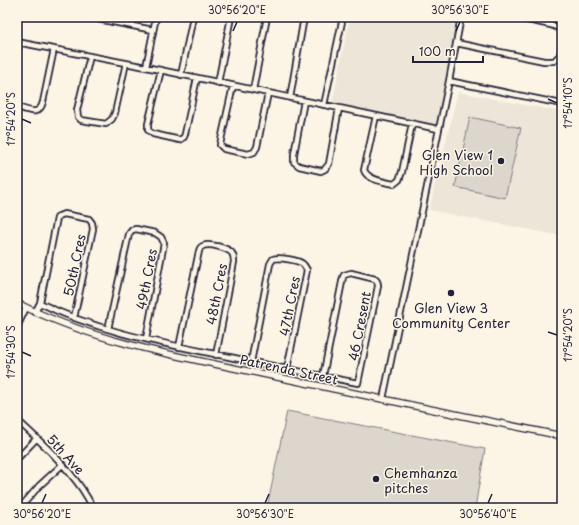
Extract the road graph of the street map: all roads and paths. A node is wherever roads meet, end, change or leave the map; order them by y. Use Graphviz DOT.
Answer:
graph roads {
  1 [pos="88,17"];
  2 [pos="156,17"];
  3 [pos="193,17"];
  4 [pos="231,17"];
  5 [pos="267,17"];
  6 [pos="304,17"];
  7 [pos="343,17"];
  8 [pos="461,17"];
  9 [pos="514,17"];
  10 [pos="153,30"];
  11 [pos="562,32"];
  12 [pos="18,42"];
  13 [pos="456,43"];
  14 [pos="562,46"];
  15 [pos="54,49"];
  16 [pos="17,53"];
  17 [pos="90,56"];
  18 [pos="126,64"];
  19 [pos="146,67"];
  20 [pos="161,70"];
  21 [pos="181,75"];
  22 [pos="197,78"];
  23 [pos="449,81"];
  24 [pos="218,82"];
  25 [pos="233,86"];
  26 [pos="253,90"];
  27 [pos="268,93"];
  28 [pos="290,98"];
  29 [pos="304,101"];
  30 [pos="562,104"];
  31 [pos="324,105"];
  32 [pos="17,107"];
  33 [pos="339,108"];
  34 [pos="376,116"];
  35 [pos="412,124"];
  36 [pos="438,129"];
  37 [pos="17,304"];
  38 [pos="40,304"];
  39 [pos="26,308"];
  40 [pos="35,312"];
  41 [pos="74,318"];
  42 [pos="17,327"];
  43 [pos="108,329"];
  44 [pos="146,339"];
  45 [pos="179,347"];
  46 [pos="216,354"];
  47 [pos="250,362"];
  48 [pos="287,369"];
  49 [pos="323,376"];
  50 [pos="383,399"];
  51 [pos="17,420"];
  52 [pos="562,436"];
  53 [pos="37,438"];
  54 [pos="17,459"];
  55 [pos="62,465"];
  56 [pos="20,508"];
  57 [pos="93,508"];
  1 -- 10 [label="street"];
  2 -- 10 [label="street"];
  3 -- 21 [label="street"];
  4 -- 24 [label="street"];
  5 -- 26 [label="street"];
  6 -- 28 [label="street"];
  7 -- 31 [label="street"];
  8 -- 13 [label="street"];
  9 -- 11 [label="street"];
  10 -- 19 [label="street"];
  12 -- 15 [label="street"];
  12 -- 16 [label="street"];
  13 -- 14 [label="street"];
  13 -- 23 [label="street"];
  15 -- 17 [label="street"];
  15 -- 32 [label="street"];
  17 -- 18 [label="street"];
  17 -- 18 [label="street"];
  18 -- 19 [label="street"];
  19 -- 20 [label="street"];
  20 -- 21 [label="street"];
  20 -- 22 [label="street"];
  21 -- 22 [label="street"];
  22 -- 24 [label="street"];
  23 -- 30 [label="street"];
  23 -- 36 [label="street"];
  24 -- 25 [label="street"];
  25 -- 26 [label="street"];
  25 -- 27 [label="street"];
  26 -- 27 [label="street"];
  27 -- 28 [label="street"];
  28 -- 29 [label="street"];
  29 -- 31 [label="street"];
  29 -- 33 [label="street"];
  31 -- 33 [label="street"];
  33 -- 34 [label="street"];
  34 -- 35 [label="street"];
  34 -- 35 [label="street"];
  35 -- 36 [label="street"];
  36 -- 50 [label="street"];
  37 -- 39 [label="street, Patrenda Street"];
  38 -- 40 [label="street"];
  38 -- 41 [label="street"];
  38 -- 41 [label="street, 50th Cres"];
  39 -- 40 [label="street, Patrenda Street"];
  39 -- 42 [label="street"];
  40 -- 50 [label="street, Patrenda Street"];
  41 -- 43 [label="street"];
  43 -- 44 [label="street"];
  43 -- 44 [label="street, 49th Cres"];
  44 -- 45 [label="street"];
  45 -- 46 [label="street"];
  45 -- 46 [label="street, 48th Cres"];
  46 -- 47 [label="street"];
  47 -- 48 [label="street"];
  47 -- 48 [label="street, 47th Cres"];
  48 -- 49 [label="street"];
  49 -- 49 [label="street, 46 Cresent"];
  50 -- 52 [label="street, Patrenda Street"];
  51 -- 53 [label="street, 5th Ave"];
  53 -- 54 [label="street"];
  53 -- 55 [label="street, 5th Ave"];
  55 -- 56 [label="street"];
  55 -- 57 [label="street, 5th Ave"];
}
